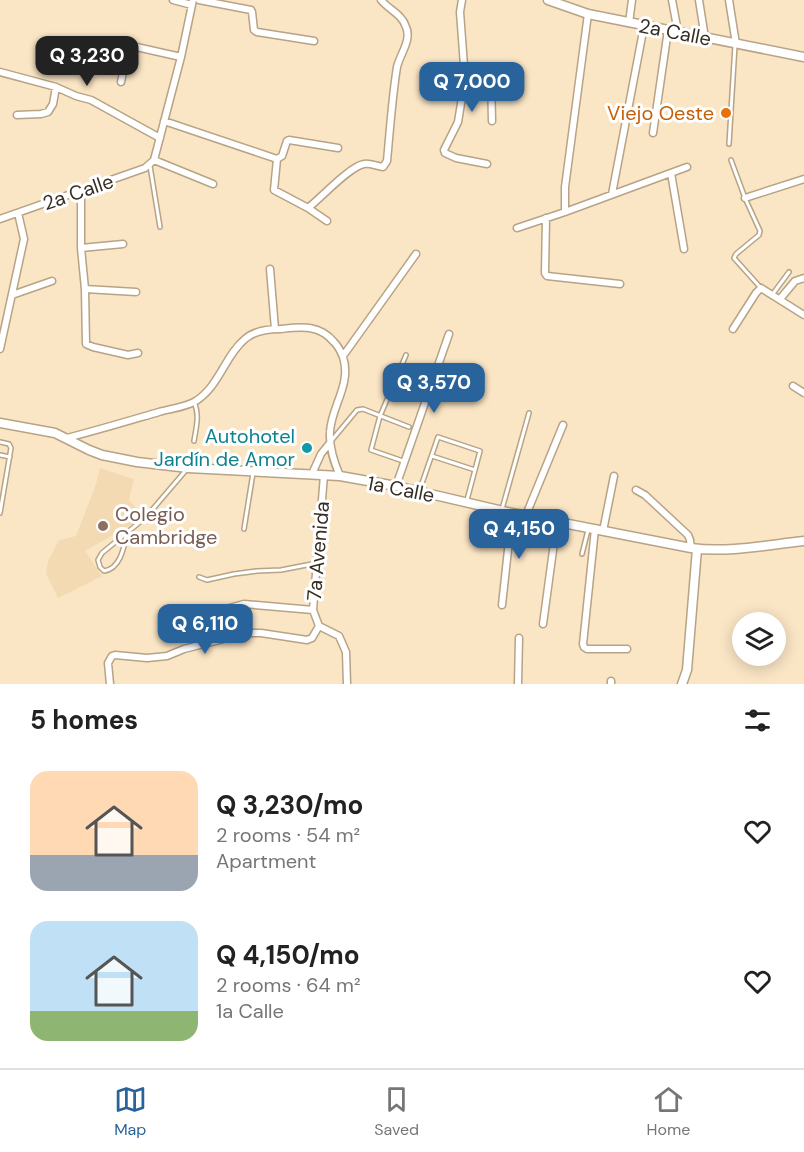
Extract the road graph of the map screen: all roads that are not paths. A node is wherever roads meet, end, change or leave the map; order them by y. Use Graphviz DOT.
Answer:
graph roads {
  1 [pos="173,0"];
  2 [pos="199,0"];
  3 [pos="381,0"];
  4 [pos="462,0"];
  5 [pos="548,0"];
  6 [pos="632,0"];
  7 [pos="672,0"];
  8 [pos="699,0"];
  9 [pos="729,0"];
  10 [pos="193,3"];
  11 [pos="588,14"];
  12 [pos="628,23"];
  13 [pos="644,26"];
  14 [pos="668,30"];
  15 [pos="678,32"];
  16 [pos="705,38"];
  17 [pos="314,41"];
  18 [pos="736,44"];
  19 [pos="180,57"];
  20 [pos="804,57"];
  21 [pos="0,72"];
  22 [pos="465,79"];
  23 [pos="120,82"];
  24 [pos="56,87"];
  25 [pos="16,115"];
  26 [pos="164,121"];
  27 [pos="492,121"];
  28 [pos="653,133"];
  29 [pos="160,138"];
  30 [pos="729,144"];
  31 [pos="338,148"];
  32 [pos="277,159"];
  33 [pos="731,160"];
  34 [pos="152,162"];
  35 [pos="487,164"];
  36 [pos="687,166"];
  37 [pos="670,173"];
  38 [pos="804,179"];
  39 [pos="213,184"];
  40 [pos="81,191"];
  41 [pos="612,195"];
  42 [pos="745,198"];
  43 [pos="308,208"];
  44 [pos="566,212"];
  45 [pos="18,213"];
  46 [pos="0,219"];
  47 [pos="546,219"];
  48 [pos="327,221"];
  49 [pos="160,227"];
  50 [pos="517,228"];
  51 [pos="123,244"];
  52 [pos="81,248"];
  53 [pos="684,249"];
  54 [pos="416,254"];
  55 [pos="270,269"];
  56 [pos="789,272"];
  57 [pos="804,278"];
  58 [pos="52,281"];
  59 [pos="620,284"];
  60 [pos="761,288"];
  61 [pos="85,289"];
  62 [pos="136,292"];
  63 [pos="12,295"];
  64 [pos="772,295"];
  65 [pos="780,299"];
  66 [pos="803,313"];
  67 [pos="275,329"];
  68 [pos="733,329"];
  69 [pos="448,334"];
  70 [pos="0,349"];
  71 [pos="138,353"];
  72 [pos="406,355"];
  73 [pos="343,356"];
  74 [pos="793,386"];
  75 [pos="804,393"];
  76 [pos="194,402"];
  77 [pos="529,413"];
  78 [pos="380,416"];
  79 [pos="0,423"];
  80 [pos="563,425"];
  81 [pos="409,427"];
  82 [pos="67,438"];
  83 [pos="194,441"];
  84 [pos="0,442"];
  85 [pos="330,443"];
  86 [pos="0,455"];
  87 [pos="432,456"];
  88 [pos="10,457"];
  89 [pos="405,462"];
  90 [pos="188,468"];
  91 [pos="475,470"];
  92 [pos="253,471"];
  93 [pos="312,474"];
  94 [pos="324,475"];
  95 [pos="340,476"];
  96 [pos="614,476"];
  97 [pos="396,486"];
  98 [pos="636,490"];
  99 [pos="419,492"];
  100 [pos="467,502"];
  101 [pos="502,510"];
  102 [pos="0,513"];
  103 [pos="512,513"];
  104 [pos="526,515"];
  105 [pos="557,521"];
  106 [pos="244,528"];
  107 [pos="595,529"];
  108 [pos="127,533"];
  109 [pos="804,541"];
  110 [pos="694,549"];
  111 [pos="582,554"];
  112 [pos="317,563"];
  113 [pos="199,577"];
  114 [pos="502,605"];
  115 [pos="313,610"];
  116 [pos="197,617"];
  117 [pos="543,624"];
  118 [pos="319,626"];
  119 [pos="519,638"];
  120 [pos="627,649"];
  121 [pos="687,670"];
  122 [pos="110,684"];
  123 [pos="347,684"];
  124 [pos="518,684"];
  125 [pos="682,684"];
  126 [pos="690,684"];
  1 -- 10 [label="street"];
  2 -- 17 [label="street"];
  3 -- 43 [label="street"];
  4 -- 22 [label="street"];
  5 -- 11 [label="main road, 2a Calle"];
  6 -- 12 [label="street"];
  7 -- 15 [label="street"];
  8 -- 16 [label="street"];
  9 -- 18 [label="street"];
  10 -- 19 [label="street"];
  11 -- 12 [label="main road, 2a Calle"];
  11 -- 44 [label="street"];
  12 -- 13 [label="main road, 2a Calle"];
  13 -- 14 [label="main road, 2a Calle"];
  13 -- 41 [label="street"];
  14 -- 15 [label="main road, 2a Calle"];
  14 -- 28 [label="street"];
  15 -- 16 [label="main road, 2a Calle"];
  16 -- 18 [label="main road, 2a Calle"];
  18 -- 20 [label="main road, 2a Calle"];
  18 -- 30 [label="lane"];
  19 -- 23 [label="street"];
  19 -- 26 [label="street"];
  21 -- 24 [label="street"];
  22 -- 27 [label="street"];
  22 -- 35 [label="street"];
  24 -- 25 [label="street"];
  24 -- 29 [label="street"];
  26 -- 29 [label="street"];
  26 -- 32 [label="street"];
  29 -- 34 [label="street"];
  31 -- 32 [label="street"];
  32 -- 43 [label="street"];
  33 -- 42 [label="lane"];
  34 -- 39 [label="street"];
  34 -- 40 [label="street, 2a Calle"];
  34 -- 49 [label="lane"];
  36 -- 37 [label="street"];
  37 -- 41 [label="street"];
  37 -- 53 [label="street"];
  38 -- 42 [label="street"];
  40 -- 45 [label="street, 2a Calle"];
  40 -- 52 [label="street"];
  41 -- 44 [label="street"];
  42 -- 60 [label="lane"];
  43 -- 48 [label="street"];
  44 -- 47 [label="street"];
  45 -- 46 [label="street, 2a Calle"];
  45 -- 63 [label="street"];
  47 -- 50 [label="street"];
  47 -- 59 [label="street"];
  51 -- 52 [label="street"];
  52 -- 61 [label="street"];
  54 -- 73 [label="street"];
  55 -- 67 [label="street"];
  56 -- 64 [label="lane"];
  57 -- 65 [label="street"];
  58 -- 63 [label="street"];
  60 -- 64 [label="street"];
  60 -- 68 [label="street"];
  61 -- 62 [label="street"];
  61 -- 71 [label="street"];
  63 -- 70 [label="street"];
  64 -- 65 [label="street"];
  65 -- 66 [label="street"];
  67 -- 73 [label="street"];
  67 -- 76 [label="street"];
  69 -- 89 [label="street"];
  72 -- 78 [label="lane"];
  73 -- 85 [label="street"];
  74 -- 75 [label="street"];
  76 -- 82 [label="street"];
  76 -- 83 [label="lane"];
  77 -- 101 [label="lane"];
  78 -- 81 [label="lane"];
  78 -- 85 [label="lane"];
  78 -- 89 [label="lane"];
  79 -- 82 [label="main road, 1a Calle"];
  80 -- 104 [label="street"];
  82 -- 90 [label="main road, 1a Calle"];
  84 -- 88 [label="lane"];
  85 -- 93 [label="street"];
  85 -- 95 [label="street"];
  86 -- 88 [label="lane"];
  87 -- 91 [label="lane"];
  87 -- 91 [label="lane"];
  87 -- 99 [label="lane"];
  88 -- 102 [label="lane"];
  89 -- 97 [label="street"];
  90 -- 92 [label="main road, 1a Calle"];
  90 -- 108 [label="lane"];
  91 -- 100 [label="lane"];
  92 -- 93 [label="main road, 1a Calle"];
  92 -- 106 [label="lane"];
  93 -- 94 [label="main road, 1a Calle"];
  94 -- 95 [label="main road, 1a Calle"];
  94 -- 112 [label="street, 7a Avenida"];
  95 -- 97 [label="main road, 1a Calle"];
  96 -- 107 [label="street"];
  97 -- 99 [label="main road, 1a Calle"];
  98 -- 110 [label="street"];
  99 -- 100 [label="main road, 1a Calle"];
  100 -- 101 [label="main road, 1a Calle"];
  101 -- 103 [label="main road, 1a Calle"];
  103 -- 104 [label="main road, 1a Calle"];
  103 -- 114 [label="street"];
  104 -- 105 [label="main road, 1a Calle"];
  105 -- 107 [label="main road, 1a Calle"];
  105 -- 117 [label="street"];
  107 -- 110 [label="main road, 1a Calle"];
  107 -- 111 [label="lane"];
  107 -- 120 [label="street"];
  108 -- 108 [label="lane"];
  109 -- 110 [label="main road, 1a Calle"];
  110 -- 121 [label="main road"];
  112 -- 113 [label="lane"];
  112 -- 115 [label="street, 7a Avenida"];
  115 -- 116 [label="street"];
  115 -- 118 [label="street, 7a Avenida"];
  118 -- 122 [label="street"];
  118 -- 123 [label="street, 7a Avenida"];
  119 -- 124 [label="street"];
  121 -- 125 [label="main road"];
  121 -- 126 [label="main road"];
}
